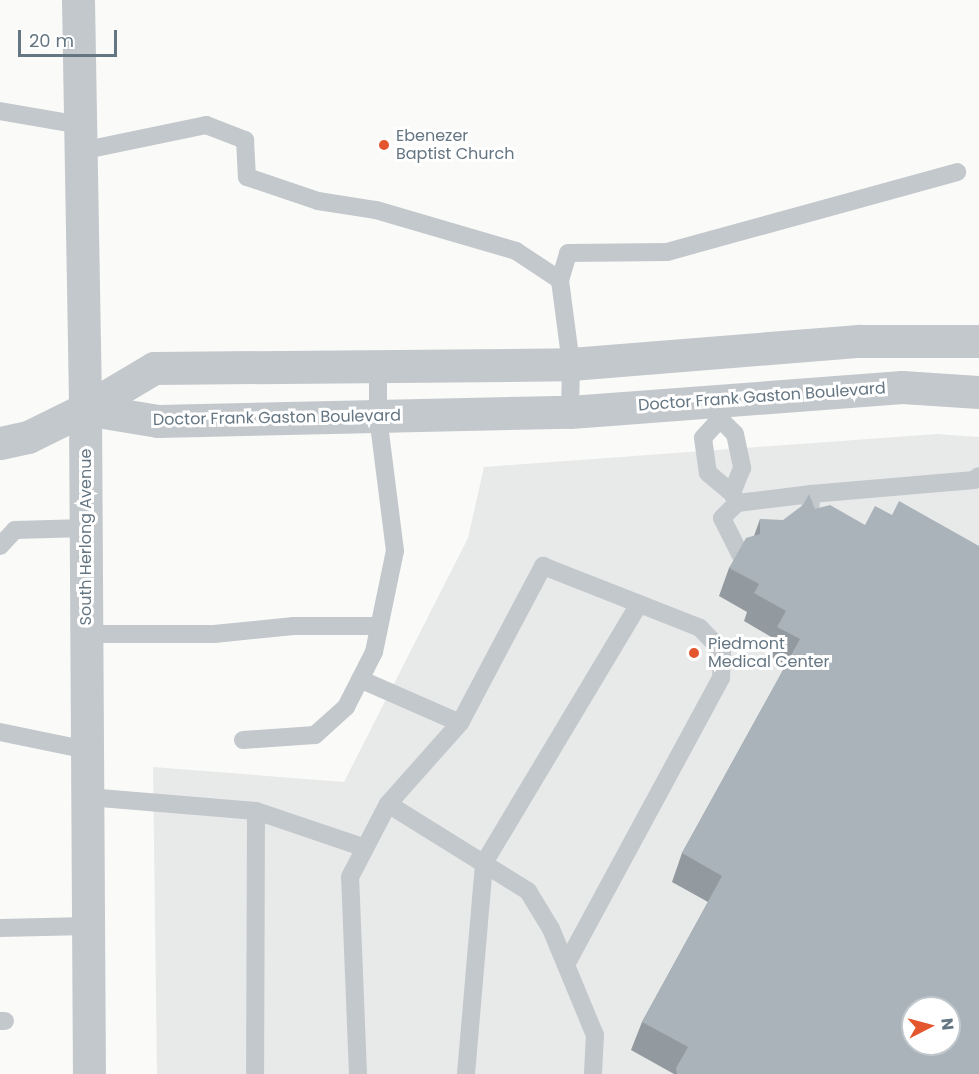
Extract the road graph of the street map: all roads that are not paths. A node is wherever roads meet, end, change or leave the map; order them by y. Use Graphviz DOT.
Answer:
graph roads {
  1 [pos="78,0"];
  2 [pos="0,111"];
  3 [pos="80,138"];
  4 [pos="957,172"];
  5 [pos="560,280"];
  6 [pos="979,341"];
  7 [pos="571,364"];
  8 [pos="378,367"];
  9 [pos="979,392"];
  10 [pos="718,409"];
  11 [pos="85,410"];
  12 [pos="570,412"];
  13 [pos="378,417"];
  14 [pos="0,443"];
  15 [pos="979,476"];
  16 [pos="811,494"];
  17 [pos="734,498"];
  18 [pos="810,527"];
  19 [pos="86,528"];
  20 [pos="0,546"];
  21 [pos="741,556"];
  22 [pos="639,604"];
  23 [pos="379,627"];
  24 [pos="87,634"];
  25 [pos="360,679"];
  26 [pos="460,723"];
  27 [pos="0,732"];
  28 [pos="243,740"];
  29 [pos="87,750"];
  30 [pos="88,797"];
  31 [pos="388,804"];
  32 [pos="256,811"];
  33 [pos="365,848"];
  34 [pos="484,863"];
  35 [pos="88,926"];
  36 [pos="0,928"];
  37 [pos="566,965"];
  38 [pos="89,1074"];
  39 [pos="255,1074"];
  40 [pos="358,1074"];
  41 [pos="466,1074"];
  42 [pos="593,1074"];
  1 -- 3 [label="street, South Herlong Avenue"];
  2 -- 3 [label="lane"];
  3 -- 5 [label="lane"];
  3 -- 11 [label="street, South Herlong Avenue"];
  4 -- 5 [label="lane"];
  5 -- 7 [label="lane"];
  6 -- 7 [label="street"];
  7 -- 8 [label="street"];
  7 -- 12 [label="lane"];
  8 -- 11 [label="street"];
  8 -- 13 [label="lane"];
  9 -- 10 [label="street, Doctor Frank Gaston Boulevard"];
  10 -- 12 [label="street, Doctor Frank Gaston Boulevard"];
  10 -- 17 [label="lane"];
  10 -- 17 [label="lane"];
  11 -- 13 [label="street, Doctor Frank Gaston Boulevard"];
  11 -- 14 [label="street"];
  11 -- 19 [label="street, South Herlong Avenue"];
  12 -- 13 [label="street, Doctor Frank Gaston Boulevard"];
  13 -- 23 [label="lane"];
  15 -- 16 [label="lane"];
  16 -- 17 [label="lane"];
  16 -- 18 [label="lane"];
  17 -- 21 [label="lane"];
  19 -- 20 [label="lane"];
  19 -- 24 [label="street, South Herlong Avenue"];
  22 -- 26 [label="lane"];
  22 -- 34 [label="lane"];
  22 -- 37 [label="lane"];
  23 -- 24 [label="lane"];
  23 -- 25 [label="lane"];
  24 -- 29 [label="street, South Herlong Avenue"];
  25 -- 26 [label="lane"];
  25 -- 28 [label="lane"];
  26 -- 31 [label="lane"];
  27 -- 29 [label="lane"];
  29 -- 30 [label="street, South Herlong Avenue"];
  30 -- 32 [label="lane"];
  30 -- 35 [label="street, South Herlong Avenue"];
  31 -- 33 [label="lane"];
  31 -- 34 [label="lane"];
  32 -- 33 [label="lane"];
  32 -- 39 [label="lane"];
  33 -- 40 [label="lane"];
  34 -- 37 [label="lane"];
  34 -- 41 [label="lane"];
  35 -- 36 [label="lane"];
  35 -- 38 [label="street, South Herlong Avenue"];
  37 -- 42 [label="lane"];
}
